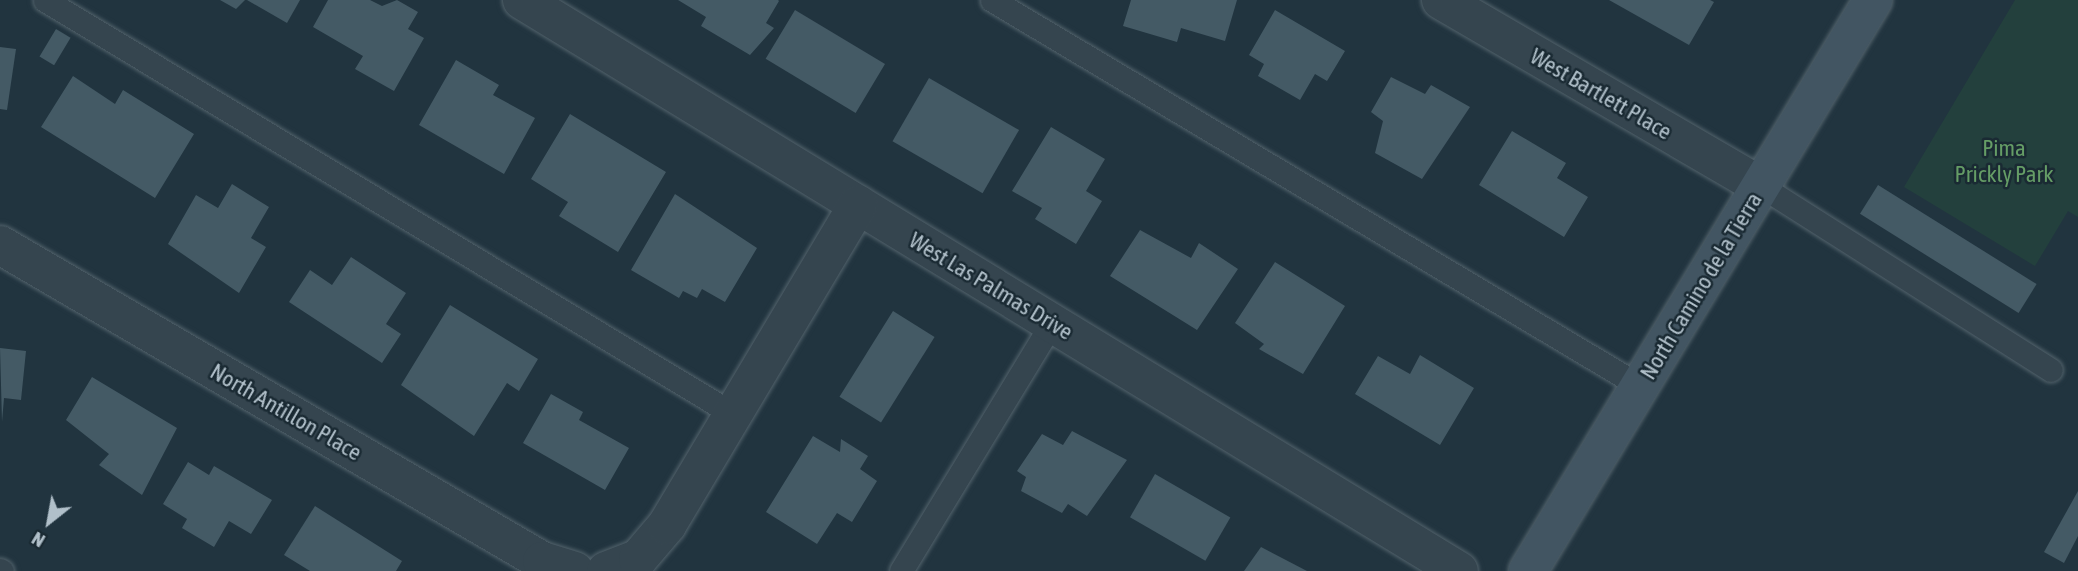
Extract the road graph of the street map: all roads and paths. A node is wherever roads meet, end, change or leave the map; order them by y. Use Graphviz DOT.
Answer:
graph roads {
  1 [pos="45,0"];
  2 [pos="522,0"];
  3 [pos="992,0"];
  4 [pos="1441,0"];
  5 [pos="1873,0"];
  6 [pos="1761,186"];
  7 [pos="858,205"];
  8 [pos="0,246"];
  9 [pos="1052,323"];
  10 [pos="2051,370"];
  11 [pos="1640,386"];
  12 [pos="733,414"];
  13 [pos="575,571"];
  14 [pos="610,571"];
  15 [pos="901,571"];
  16 [pos="1459,571"];
  17 [pos="1528,571"];
  1 -- 12 [label="lane"];
  2 -- 7 [label="street, West Las Palmas Drive"];
  3 -- 11 [label="lane"];
  4 -- 6 [label="street, West Bartlett Place"];
  5 -- 6 [label="street, North Camino de la Tierra"];
  6 -- 10 [label="lane"];
  6 -- 11 [label="street, North Camino de la Tierra"];
  7 -- 9 [label="street, West Las Palmas Drive"];
  7 -- 12 [label="street"];
  8 -- 13 [label="street, North Antillon Place"];
  9 -- 15 [label="lane"];
  9 -- 16 [label="street, West Las Palmas Drive"];
  11 -- 17 [label="street, North Camino de la Tierra"];
  12 -- 14 [label="street"];
}
